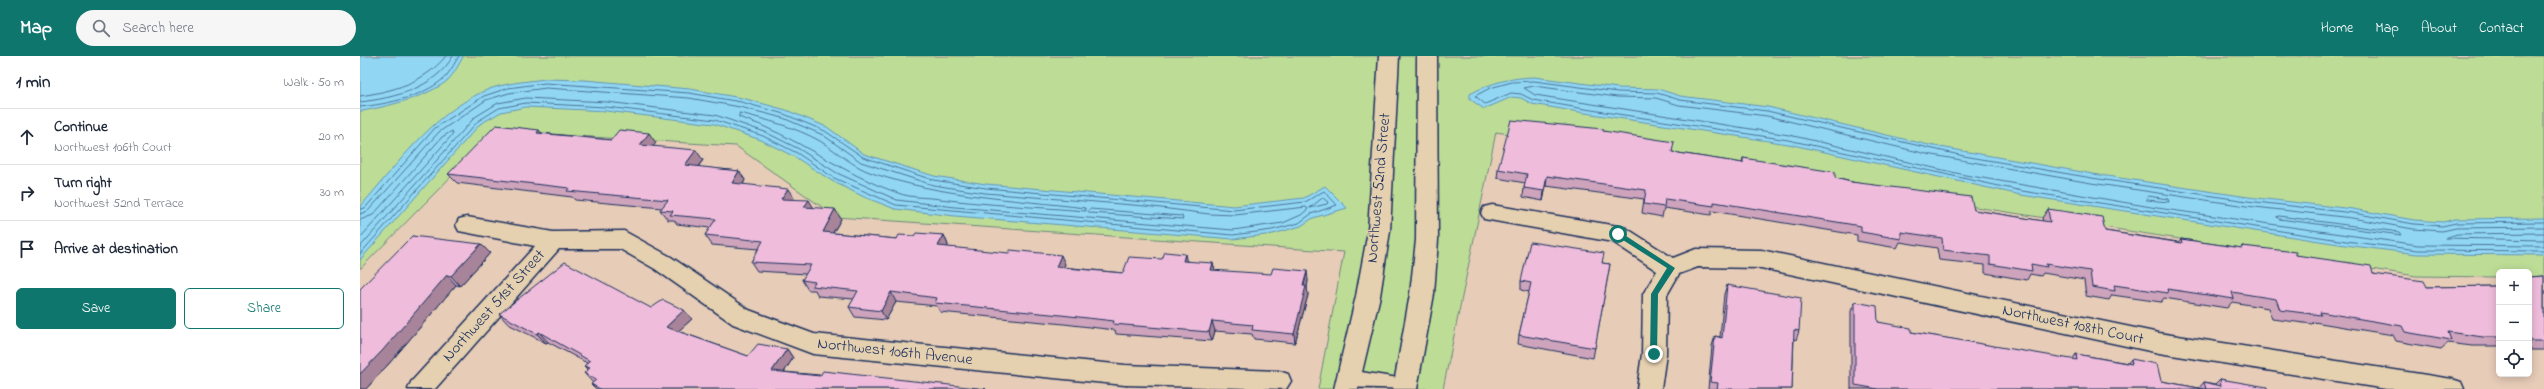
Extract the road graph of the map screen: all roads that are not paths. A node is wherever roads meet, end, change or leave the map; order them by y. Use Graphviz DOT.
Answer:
graph roads {
  1 [pos="1389,56"];
  2 [pos="1427,56"];
  3 [pos="1492,214"];
  4 [pos="467,225"];
  5 [pos="553,241"];
  6 [pos="1671,268"];
  7 [pos="1279,381"];
  8 [pos="1123,382"];
  9 [pos="1347,385"];
  10 [pos="1646,387"];
  11 [pos="420,389"];
  12 [pos="1404,389"];
  13 [pos="2452,389"];
  1 -- 9 [label="street, Northwest 52nd Street"];
  2 -- 12 [label="street"];
  3 -- 6 [label="street"];
  4 -- 5 [label="street, Northwest 106th Avenue"];
  5 -- 8 [label="street, Northwest 106th Avenue"];
  5 -- 11 [label="street, Northwest 51st Street"];
  6 -- 10 [label="street"];
  6 -- 13 [label="street, Northwest 108th Court"];
  7 -- 8 [label="street, Northwest 106th Avenue"];
  9 -- 12 [label="street"];
}
